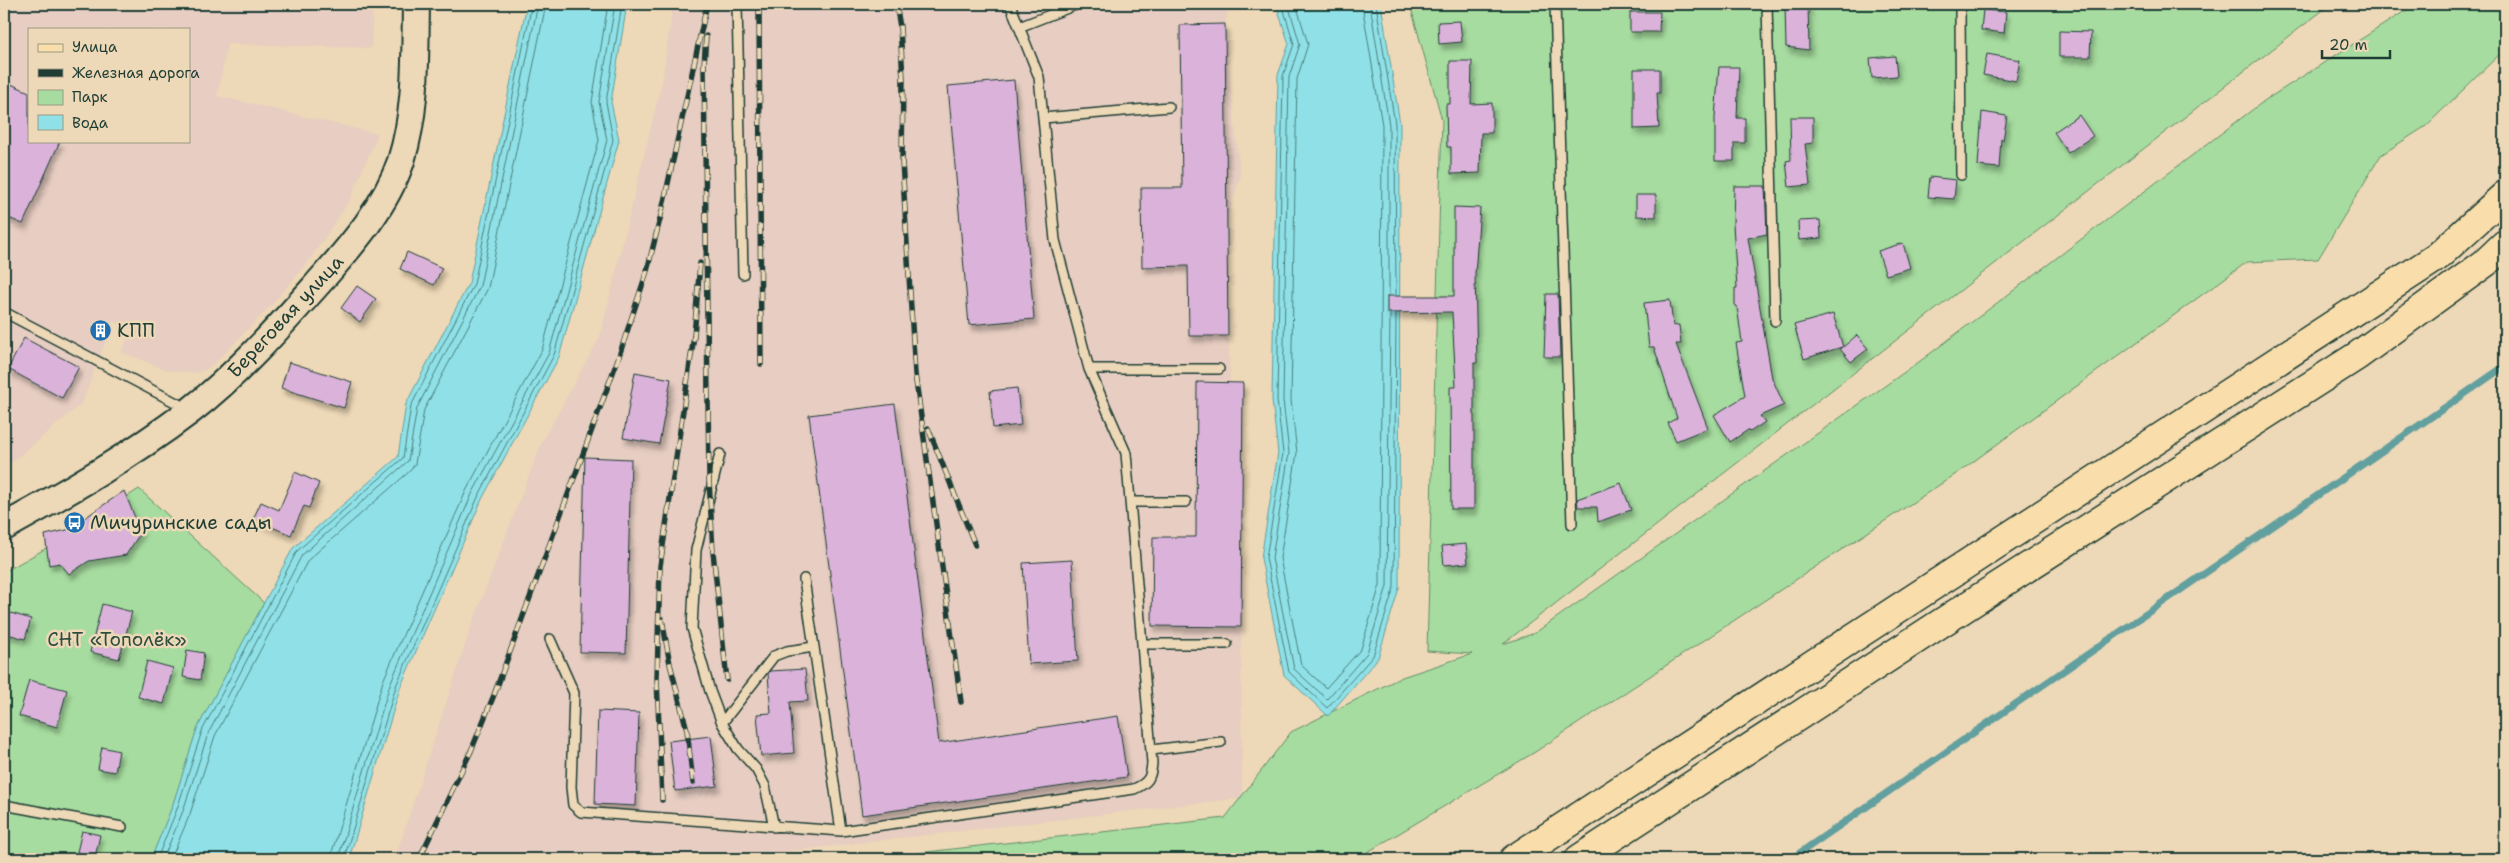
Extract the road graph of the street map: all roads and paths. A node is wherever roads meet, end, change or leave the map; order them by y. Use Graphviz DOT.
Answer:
graph roads {
  1 [pos="416,4"];
  2 [pos="737,4"];
  3 [pos="1010,4"];
  4 [pos="1078,4"];
  5 [pos="1555,4"];
  6 [pos="1767,4"];
  7 [pos="1960,4"];
  8 [pos="1019,27"];
  9 [pos="1169,107"];
  10 [pos="1043,118"];
  11 [pos="1961,175"];
  12 [pos="2505,194"];
  13 [pos="2505,244"];
  14 [pos="743,274"];
  15 [pos="4,312"];
  16 [pos="1775,321"];
  17 [pos="1089,369"];
  18 [pos="1219,369"];
  19 [pos="191,410"];
  20 [pos="720,454"];
  21 [pos="1130,502"];
  22 [pos="1186,502"];
  23 [pos="1572,524"];
  24 [pos="4,527"];
  25 [pos="804,579"];
  26 [pos="550,639"];
  27 [pos="1142,644"];
  28 [pos="1227,644"];
  29 [pos="814,647"];
  30 [pos="722,723"];
  31 [pos="1221,742"];
  32 [pos="1151,750"];
  33 [pos="4,805"];
  34 [pos="122,827"];
  35 [pos="774,827"];
  36 [pos="841,831"];
  37 [pos="1514,859"];
  38 [pos="1579,859"];
  1 -- 19 [label="street, Береговая улица"];
  2 -- 14 [label="lane"];
  3 -- 8 [label="lane"];
  4 -- 8 [label="lane"];
  5 -- 23 [label="lane"];
  6 -- 16 [label="lane"];
  7 -- 11 [label="lane"];
  8 -- 10 [label="lane"];
  9 -- 10 [label="lane"];
  10 -- 17 [label="lane"];
  12 -- 37 [label="main road"];
  13 -- 38 [label="main road"];
  15 -- 19 [label="lane"];
  17 -- 18 [label="lane"];
  17 -- 21 [label="lane"];
  19 -- 24 [label="street, Береговая улица"];
  20 -- 30 [label="lane"];
  21 -- 22 [label="lane"];
  21 -- 27 [label="lane"];
  25 -- 29 [label="lane"];
  26 -- 35 [label="lane"];
  27 -- 28 [label="lane"];
  27 -- 32 [label="lane"];
  29 -- 30 [label="lane"];
  29 -- 36 [label="lane"];
  30 -- 35 [label="lane"];
  31 -- 32 [label="lane"];
  32 -- 36 [label="lane"];
  33 -- 34 [label="lane"];
  35 -- 36 [label="lane"];
}
